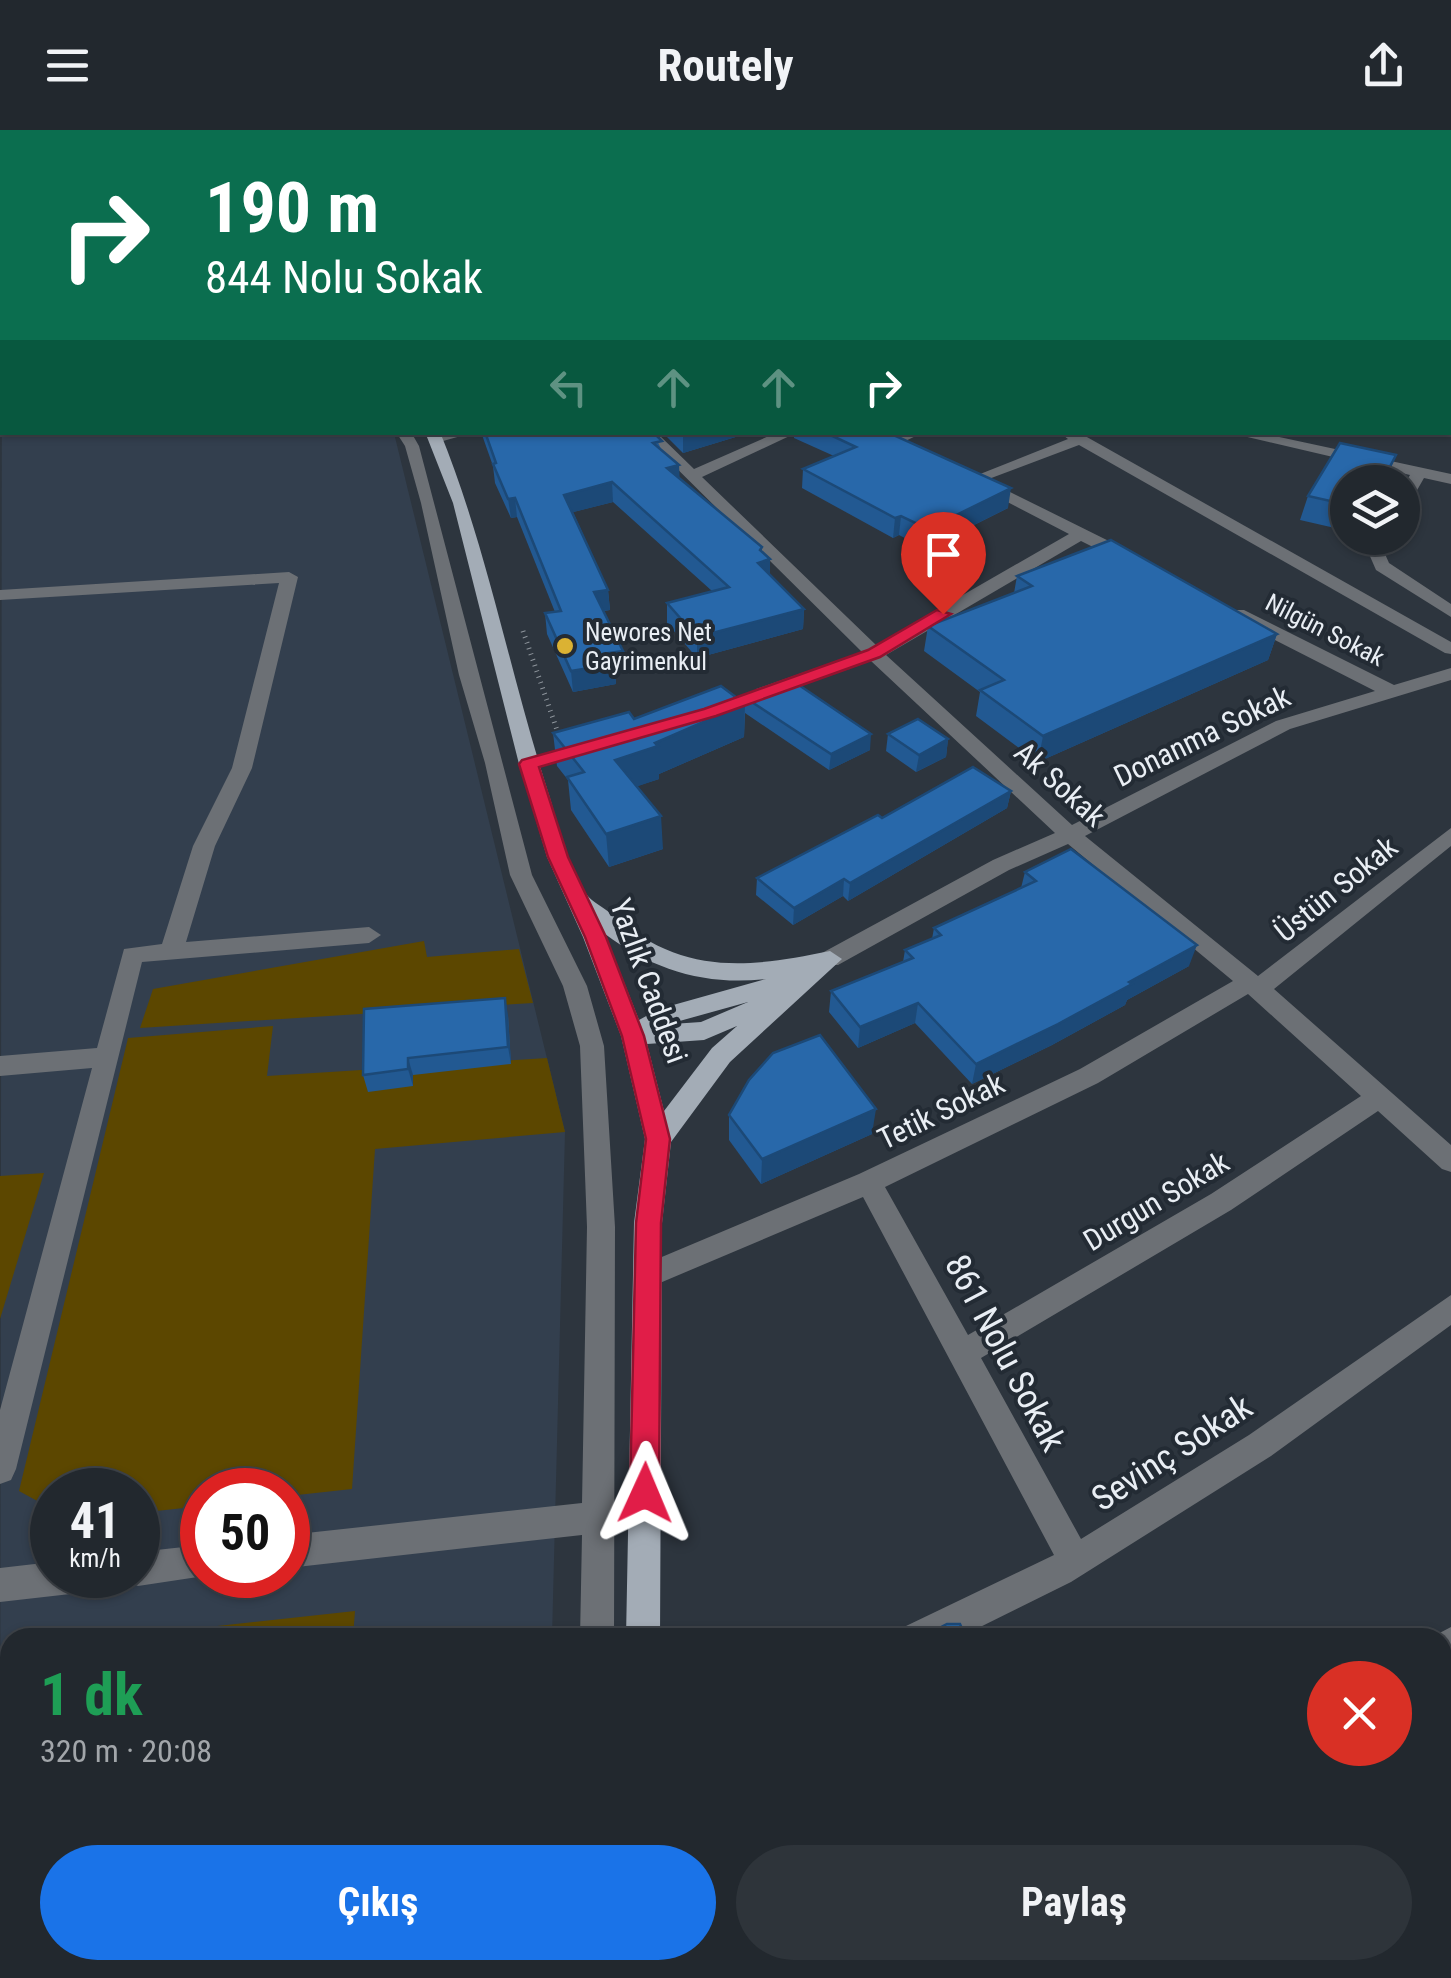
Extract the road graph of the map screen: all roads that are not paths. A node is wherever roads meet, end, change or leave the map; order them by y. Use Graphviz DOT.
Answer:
graph roads {
  1 [pos="405,435"];
  2 [pos="650,435"];
  3 [pos="784,435"];
  4 [pos="911,435"];
  5 [pos="1263,435"];
  6 [pos="434,436"];
  7 [pos="1073,436"];
  8 [pos="1293,438"];
  9 [pos="889,445"];
  10 [pos="1393,465"];
  11 [pos="1420,472"];
  12 [pos="692,476"];
  13 [pos="1451,479"];
  14 [pos="1081,534"];
  15 [pos="1376,555"];
  16 [pos="1150,569"];
  17 [pos="0,595"];
  18 [pos="1218,604"];
  19 [pos="1451,612"];
  20 [pos="1451,649"];
  21 [pos="874,654"];
  22 [pos="1451,674"];
  23 [pos="1390,691"];
  24 [pos="746,699"];
  25 [pos="603,742"];
  26 [pos="528,764"];
  27 [pos="1070,835"];
  28 [pos="1451,835"];
  29 [pos="574,892"];
  30 [pos="369,935"];
  31 [pos="171,952"];
  32 [pos="830,959"];
  33 [pos="1254,986"];
  34 [pos="633,1036"];
  35 [pos="107,1058"];
  36 [pos="0,1066"];
  37 [pos="1379,1097"];
  38 [pos="658,1139"];
  39 [pos="1451,1161"];
  40 [pos="869,1182"];
  41 [pos="648,1276"];
  42 [pos="1451,1308"];
  43 [pos="963,1354"];
  44 [pos="0,1469"];
  45 [pos="598,1516"];
  46 [pos="310,1549"];
  47 [pos="1074,1560"];
  48 [pos="30,1582"];
  49 [pos="0,1585"];
  50 [pos="598,1628"];
  51 [pos="643,1628"];
  52 [pos="943,1628"];
  1 -- 45 [label="street"];
  2 -- 12 [label="street, Ak Sokak"];
  3 -- 12 [label="street"];
  4 -- 9 [label="street"];
  5 -- 8 [label="street"];
  6 -- 26 [label="main road, Yazlık Caddesi"];
  7 -- 14 [label="street"];
  7 -- 20 [label="street"];
  8 -- 10 [label="street"];
  11 -- 13 [label="street"];
  12 -- 21 [label="street, Ak Sokak"];
  14 -- 16 [label="street"];
  14 -- 21 [label="street"];
  15 -- 19 [label="street"];
  17 -- 31 [label="street"];
  18 -- 23 [label="street, Nilgün Sokak"];
  21 -- 24 [label="street"];
  21 -- 27 [label="street, Ak Sokak"];
  22 -- 23 [label="street, Donanma Sokak"];
  23 -- 27 [label="street, Donanma Sokak"];
  25 -- 26 [label="street"];
  26 -- 29 [label="main road, Yazlık Caddesi"];
  27 -- 32 [label="street, Donanma Sokak"];
  27 -- 33 [label="street, Ak Sokak"];
  28 -- 33 [label="street, Üstün Sokak"];
  29 -- 32 [label="main road"];
  29 -- 34 [label="main road, Yazlık Caddesi"];
  30 -- 31 [label="street"];
  31 -- 35 [label="street"];
  32 -- 34 [label="main road"];
  32 -- 38 [label="main road"];
  33 -- 37 [label="street, Ak Sokak"];
  33 -- 40 [label="street, Tetik Sokak"];
  34 -- 38 [label="main road, Yazlık Caddesi"];
  35 -- 36 [label="street"];
  35 -- 44 [label="street"];
  37 -- 39 [label="street, Ak Sokak"];
  37 -- 43 [label="street, Durgun Sokak"];
  38 -- 41 [label="main road, Yazlık Caddesi"];
  40 -- 41 [label="street, Tetik Sokak"];
  40 -- 43 [label="street, 861 Nolu Sokak"];
  41 -- 51 [label="main road, Yazlık Caddesi"];
  42 -- 47 [label="street, Sevinç Sokak"];
  43 -- 47 [label="street, 861 Nolu Sokak"];
  45 -- 46 [label="street"];
  45 -- 50 [label="street"];
  47 -- 52 [label="street, Sevinç Sokak"];
  48 -- 49 [label="street"];
}
